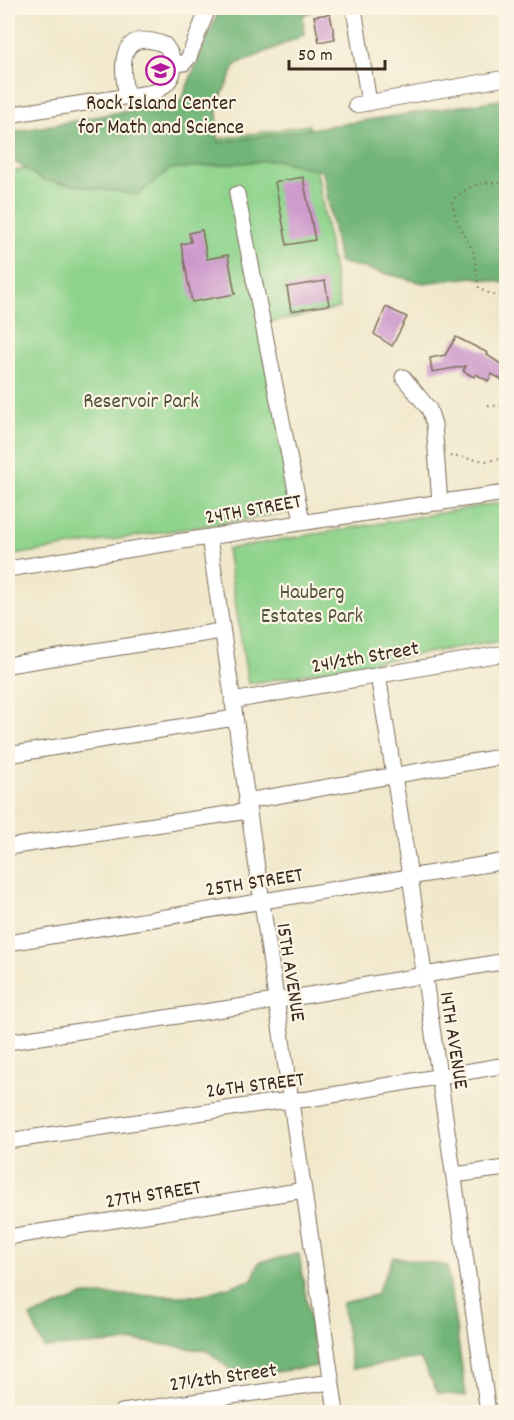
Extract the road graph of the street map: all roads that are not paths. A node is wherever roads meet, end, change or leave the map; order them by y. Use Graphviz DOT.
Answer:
graph roads {
  1 [pos="208,8"];
  2 [pos="354,8"];
  3 [pos="175,64"];
  4 [pos="507,78"];
  5 [pos="127,97"];
  6 [pos="8,115"];
  7 [pos="237,194"];
  8 [pos="403,377"];
  9 [pos="507,493"];
  10 [pos="440,503"];
  11 [pos="302,521"];
  12 [pos="209,537"];
  13 [pos="8,569"];
  14 [pos="221,631"];
  15 [pos="507,653"];
  16 [pos="8,665"];
  17 [pos="378,675"];
  18 [pos="232,701"];
  19 [pos="234,718"];
  20 [pos="8,755"];
  21 [pos="507,756"];
  22 [pos="393,776"];
  23 [pos="247,806"];
  24 [pos="8,847"];
  25 [pos="507,861"];
  26 [pos="410,876"];
  27 [pos="261,902"];
  28 [pos="8,943"];
  29 [pos="507,961"];
  30 [pos="424,975"];
  31 [pos="276,1001"];
  32 [pos="8,1042"];
  33 [pos="507,1065"];
  34 [pos="440,1077"];
  35 [pos="291,1100"];
  36 [pos="8,1141"];
  37 [pos="507,1168"];
  38 [pos="454,1175"];
  39 [pos="304,1190"];
  40 [pos="8,1237"];
  41 [pos="331,1382"];
  42 [pos="122,1413"];
  43 [pos="336,1413"];
  44 [pos="488,1413"];
  1 -- 3 [label="street"];
  2 -- 4 [label="street"];
  3 -- 5 [label="street"];
  3 -- 5 [label="street"];
  5 -- 6 [label="street"];
  7 -- 11 [label="street"];
  8 -- 10 [label="street"];
  9 -- 10 [label="street, 24TH STREET"];
  10 -- 11 [label="street, 24TH STREET"];
  11 -- 12 [label="street, 24TH STREET"];
  12 -- 13 [label="street, 24TH STREET"];
  12 -- 14 [label="street, 15TH AVENUE"];
  14 -- 16 [label="street"];
  14 -- 18 [label="street, 15TH AVENUE"];
  15 -- 17 [label="street, 24½th Street"];
  17 -- 18 [label="street, 24½th Street"];
  17 -- 22 [label="street, 14TH AVENUE"];
  18 -- 19 [label="street, 15TH AVENUE"];
  19 -- 20 [label="street"];
  19 -- 23 [label="street, 15TH AVENUE"];
  21 -- 22 [label="street"];
  22 -- 23 [label="street"];
  22 -- 26 [label="street, 14TH AVENUE"];
  23 -- 24 [label="street"];
  23 -- 27 [label="street, 15TH AVENUE"];
  25 -- 26 [label="street, 25TH STREET"];
  26 -- 27 [label="street, 25TH STREET"];
  26 -- 30 [label="street, 14TH AVENUE"];
  27 -- 28 [label="street, 25TH STREET"];
  27 -- 31 [label="street, 15TH AVENUE"];
  29 -- 30 [label="street"];
  30 -- 31 [label="street"];
  30 -- 34 [label="street, 14TH AVENUE"];
  31 -- 32 [label="street"];
  31 -- 35 [label="street, 15TH AVENUE"];
  33 -- 34 [label="street, 26TH STREET"];
  34 -- 35 [label="street, 26TH STREET"];
  34 -- 38 [label="street, 14TH AVENUE"];
  35 -- 36 [label="street, 26TH STREET"];
  35 -- 39 [label="street, 15TH AVENUE"];
  37 -- 38 [label="street"];
  38 -- 44 [label="street, 14TH AVENUE"];
  39 -- 40 [label="street, 27TH STREET"];
  39 -- 41 [label="street, 15TH AVENUE"];
  41 -- 42 [label="street, 27½th Street"];
  41 -- 43 [label="street, 15TH AVENUE"];
}
